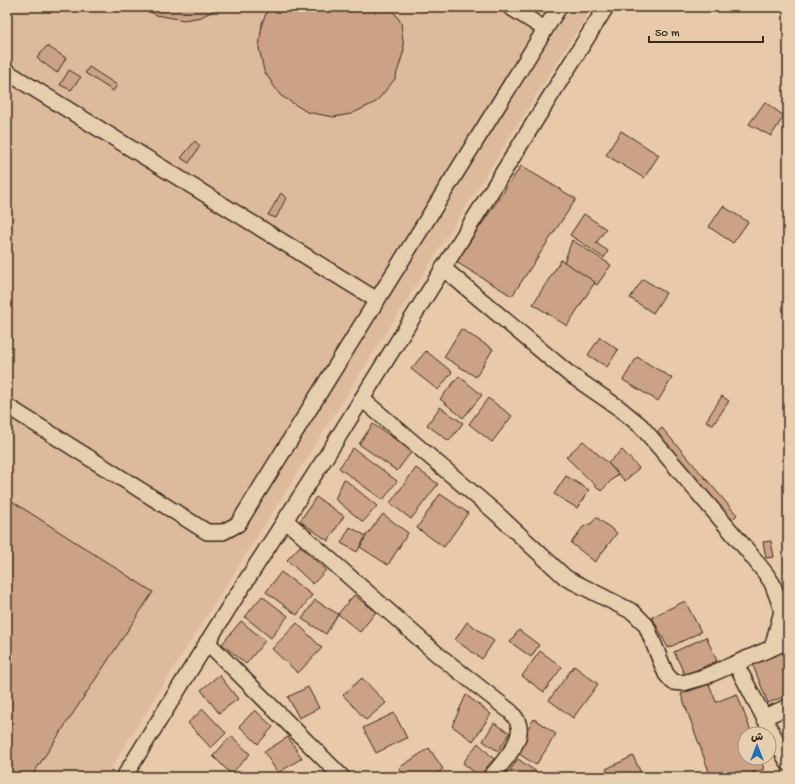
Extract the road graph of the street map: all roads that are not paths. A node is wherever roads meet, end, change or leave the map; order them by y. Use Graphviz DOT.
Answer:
graph roads {
  1 [pos="510,7"];
  2 [pos="559,7"];
  3 [pos="606,7"];
  4 [pos="545,29"];
  5 [pos="9,78"];
  6 [pos="443,268"];
  7 [pos="377,300"];
  8 [pos="362,399"];
  9 [pos="7,406"];
  10 [pos="286,520"];
  11 [pos="785,616"];
  12 [pos="788,641"];
  13 [pos="207,642"];
  14 [pos="772,648"];
  15 [pos="736,664"];
  16 [pos="788,707"];
  17 [pos="764,717"];
  18 [pos="788,763"];
  19 [pos="124,777"];
  20 [pos="342,777"];
  21 [pos="491,777"];
  1 -- 4 [label="street"];
  2 -- 4 [label="street"];
  3 -- 6 [label="street"];
  4 -- 7 [label="street"];
  5 -- 7 [label="street"];
  6 -- 8 [label="street"];
  6 -- 11 [label="street"];
  7 -- 9 [label="street"];
  8 -- 10 [label="street"];
  8 -- 15 [label="street"];
  10 -- 13 [label="street"];
  10 -- 21 [label="street"];
  11 -- 14 [label="street"];
  12 -- 14 [label="street"];
  13 -- 19 [label="street"];
  13 -- 20 [label="street"];
  14 -- 15 [label="street"];
  15 -- 17 [label="street"];
  16 -- 17 [label="street"];
  17 -- 18 [label="street"];
}
